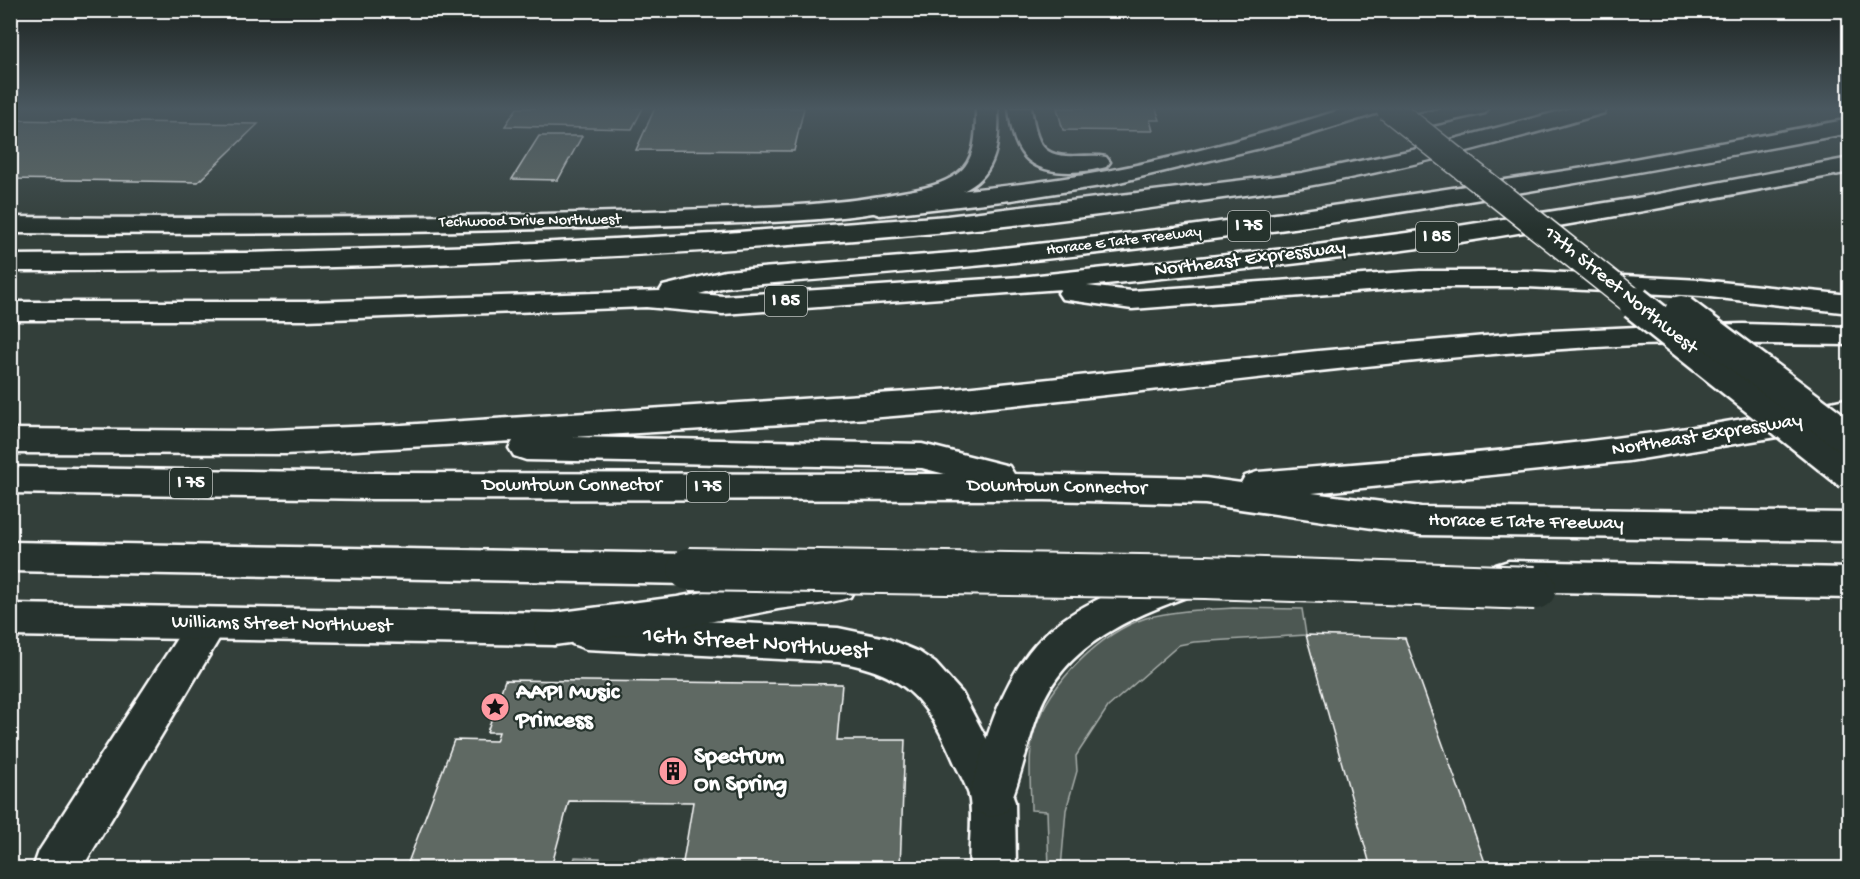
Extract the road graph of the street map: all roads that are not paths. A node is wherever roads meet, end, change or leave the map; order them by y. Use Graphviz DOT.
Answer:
graph roads {
  1 [pos="985,149"];
  2 [pos="1030,149"];
  3 [pos="1175,149"];
  4 [pos="1227,149"];
  5 [pos="1449,149"];
  6 [pos="1451,149"];
  7 [pos="1454,149"];
  8 [pos="1726,149"];
  9 [pos="1850,165"];
  10 [pos="1196,194"];
  11 [pos="843,210"];
  12 [pos="10,225"];
  13 [pos="10,263"];
  14 [pos="1020,285"];
  15 [pos="646,298"];
  16 [pos="1850,304"];
  17 [pos="10,311"];
  18 [pos="1850,336"];
  19 [pos="1850,409"];
  20 [pos="1850,439"];
  21 [pos="10,441"];
  22 [pos="324,441"];
  23 [pos="1850,474"];
  24 [pos="10,480"];
  25 [pos="1045,487"];
  26 [pos="1204,491"];
  27 [pos="1850,527"];
  28 [pos="10,556"];
  29 [pos="1220,570"];
  30 [pos="1850,583"];
  31 [pos="1850,597"];
  32 [pos="10,620"];
  33 [pos="208,624"];
  34 [pos="554,629"];
  35 [pos="991,796"];
  36 [pos="56,868"];
  37 [pos="993,868"];
  1 -- 11 [label="main road, Techwood Drive Northwest"];
  2 -- 3 [label="main road"];
  4 -- 11 [label="main road"];
  5 -- 23 [label="main road, 17th Street Northwest, bridge"];
  6 -- 10 [label="main road"];
  7 -- 20 [label="main road, 17th Street Northwest, bridge"];
  8 -- 15 [label="main road, Horace E Tate Freeway / I 75"];
  9 -- 14 [label="main road, Northeast Expressway / I 85"];
  10 -- 11 [label="main road"];
  10 -- 13 [label="main road"];
  11 -- 12 [label="main road, Techwood Drive Northwest"];
  14 -- 15 [label="main road, Northeast Expressway / I 85"];
  14 -- 16 [label="main road"];
  15 -- 17 [label="main road, I 75"];
  18 -- 22 [label="main road"];
  19 -- 26 [label="main road, Northeast Expressway"];
  21 -- 22 [label="main road"];
  22 -- 25 [label="main road"];
  24 -- 25 [label="main road, Downtown Connector / I 75"];
  25 -- 26 [label="main road, Downtown Connector / I 75"];
  26 -- 27 [label="main road, Horace E Tate Freeway / I 75"];
  28 -- 31 [label="main road, bridge"];
  29 -- 30 [label="main road"];
  29 -- 34 [label="main road"];
  29 -- 35 [label="main road"];
  32 -- 33 [label="main road, Williams Street Northwest"];
  33 -- 34 [label="main road, Williams Street Northwest"];
  33 -- 36 [label="main road"];
  34 -- 35 [label="main road, 16th Street Northwest"];
  35 -- 37 [label="main road, 16th Street Northwest"];
}
